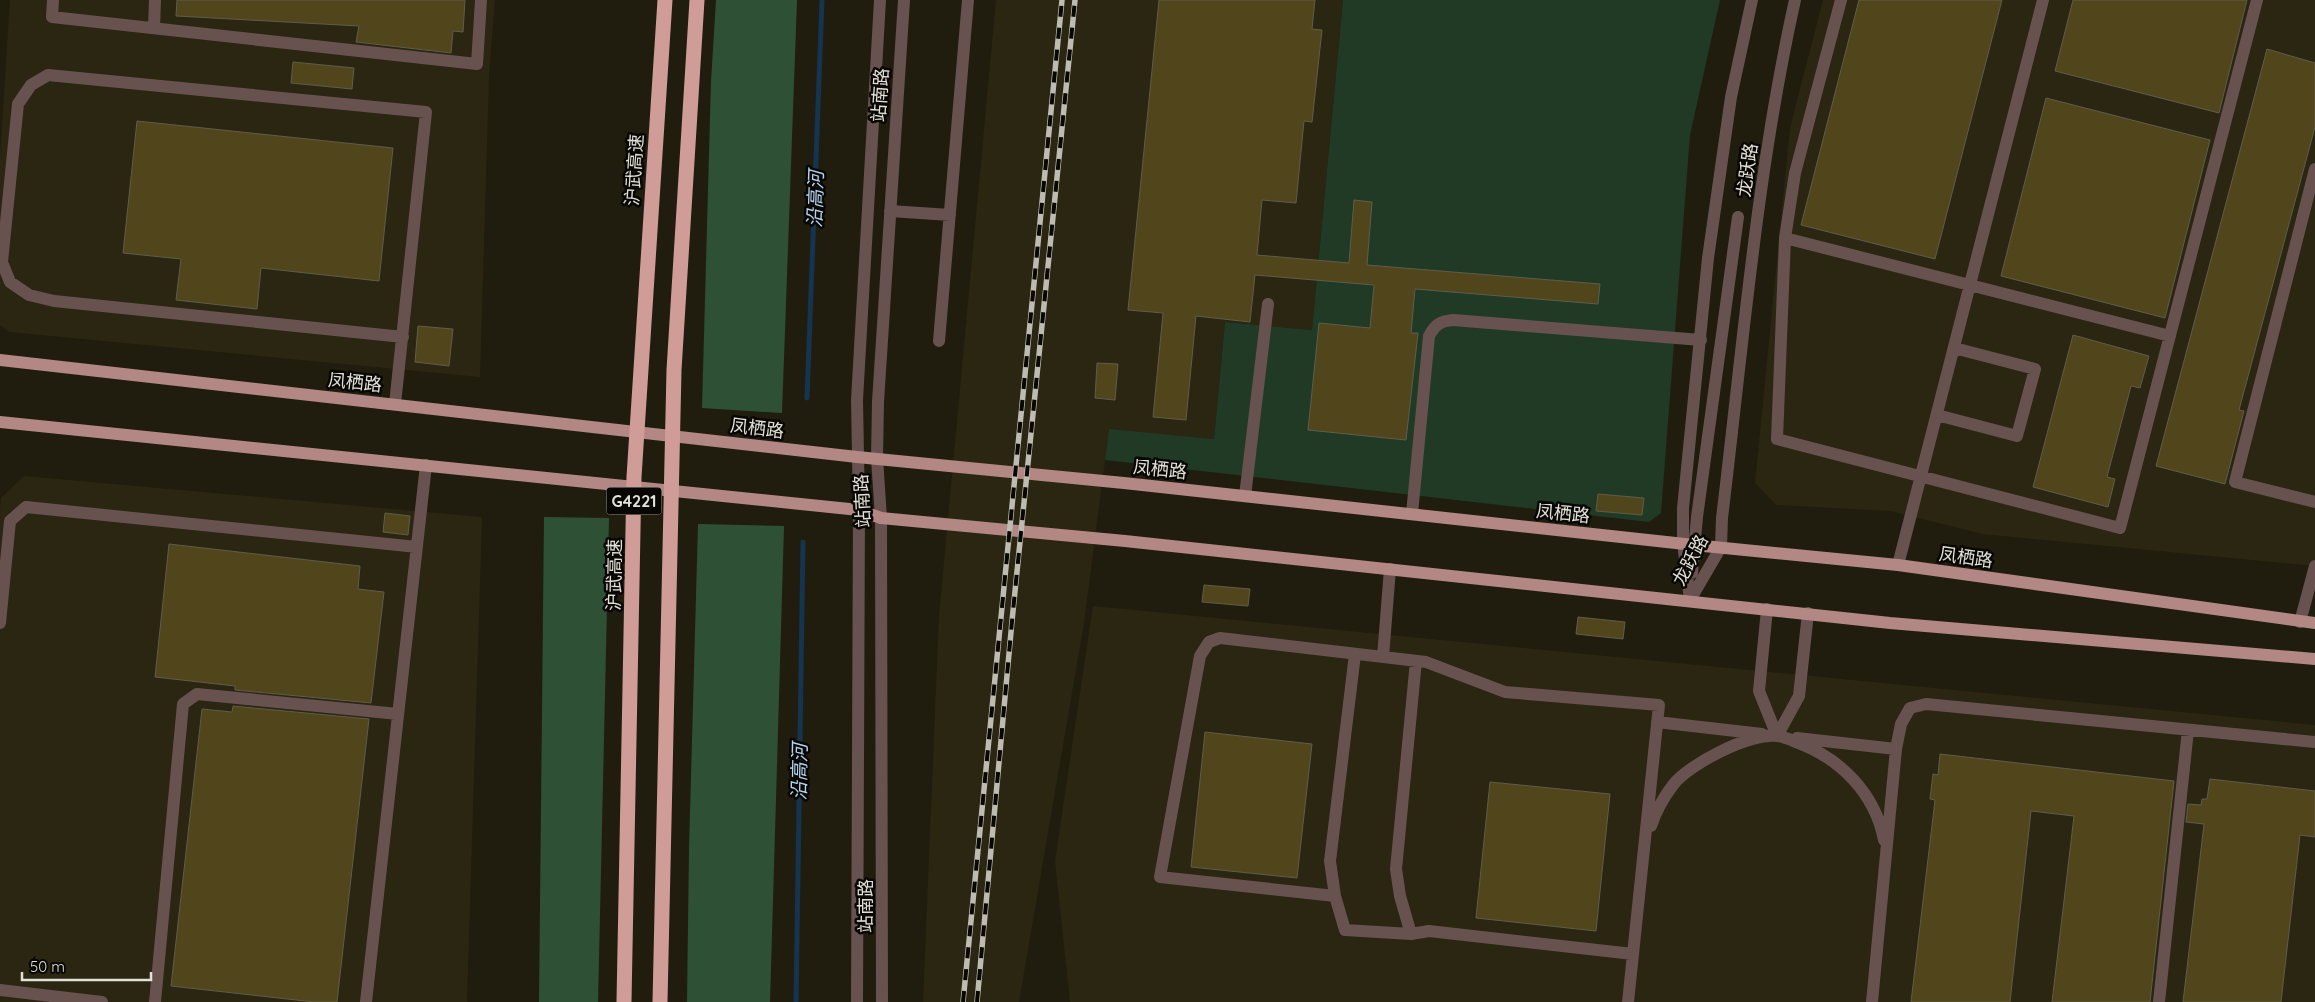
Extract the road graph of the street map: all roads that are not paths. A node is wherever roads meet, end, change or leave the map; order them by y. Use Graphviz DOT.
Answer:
graph roads {
  1 [pos="53,0"];
  2 [pos="156,0"];
  3 [pos="481,0"];
  4 [pos="665,0"];
  5 [pos="697,0"];
  6 [pos="880,0"];
  7 [pos="904,0"];
  8 [pos="968,0"];
  9 [pos="1752,0"];
  10 [pos="1795,0"];
  11 [pos="1841,0"];
  12 [pos="2044,0"];
  13 [pos="2257,0"];
  14 [pos="154,28"];
  15 [pos="2315,169"];
  16 [pos="890,211"];
  17 [pos="950,215"];
  18 [pos="1738,217"];
  19 [pos="1785,238"];
  20 [pos="1970,286"];
  21 [pos="1268,304"];
  22 [pos="2170,336"];
  23 [pos="403,337"];
  24 [pos="1700,340"];
  25 [pos="939,341"];
  26 [pos="1954,348"];
  27 [pos="0,360"];
  28 [pos="396,404"];
  29 [pos="1936,415"];
  30 [pos="0,422"];
  31 [pos="857,457"];
  32 [pos="877,458"];
  33 [pos="426,464"];
  34 [pos="1921,476"];
  35 [pos="1245,496"];
  36 [pos="2315,502"];
  37 [pos="859,510"];
  38 [pos="1412,514"];
  39 [pos="881,518"];
  40 [pos="1688,544"];
  41 [pos="417,547"];
  42 [pos="1721,547"];
  43 [pos="1898,565"];
  44 [pos="2315,566"];
  45 [pos="1390,569"];
  46 [pos="1690,600"];
  47 [pos="1767,609"];
  48 [pos="1808,613"];
  49 [pos="2300,622"];
  50 [pos="0,623"];
  51 [pos="2315,623"];
  52 [pos="1355,654"];
  53 [pos="1383,657"];
  54 [pos="2315,659"];
  55 [pos="1416,661"];
  56 [pos="398,714"];
  57 [pos="1657,722"];
  58 [pos="2188,730"];
  59 [pos="1778,736"];
  60 [pos="2315,742"];
  61 [pos="1896,749"];
  62 [pos="1644,846"];
  63 [pos="1887,855"];
  64 [pos="1335,896"];
  65 [pos="1411,934"];
  66 [pos="1633,954"];
  67 [pos="0,990"];
  68 [pos="102,1002"];
  69 [pos="155,1002"];
  70 [pos="366,1002"];
  71 [pos="624,1002"];
  72 [pos="660,1002"];
  73 [pos="857,1002"];
  74 [pos="882,1002"];
  75 [pos="1628,1002"];
  76 [pos="1872,1002"];
  77 [pos="2159,1002"];
  1 -- 14 [label="street"];
  2 -- 14 [label="street"];
  3 -- 14 [label="street"];
  4 -- 71 [label="highway, 沪武高速 / G4221, bridge"];
  5 -- 72 [label="highway, G4221, bridge"];
  6 -- 31 [label="street, 站南路"];
  7 -- 16 [label="street, 站南路"];
  8 -- 17 [label="street"];
  9 -- 24 [label="street, 龙跃路"];
  10 -- 42 [label="street, 龙跃路"];
  11 -- 19 [label="street"];
  12 -- 20 [label="street"];
  13 -- 22 [label="street"];
  15 -- 36 [label="street"];
  16 -- 17 [label="street"];
  16 -- 32 [label="street, 站南路"];
  17 -- 25 [label="street"];
  18 -- 40 [label="street"];
  19 -- 20 [label="street"];
  19 -- 34 [label="street"];
  20 -- 22 [label="street"];
  20 -- 26 [label="street"];
  21 -- 35 [label="street"];
  22 -- 34 [label="street"];
  23 -- 23 [label="street"];
  23 -- 28 [label="street"];
  24 -- 38 [label="street"];
  24 -- 40 [label="street, 龙跃路"];
  26 -- 29 [label="street"];
  26 -- 29 [label="street"];
  27 -- 28 [label="main road, 凤栖路"];
  28 -- 31 [label="main road, 凤栖路"];
  29 -- 34 [label="street"];
  30 -- 33 [label="main road"];
  31 -- 32 [label="main road, 凤栖路"];
  31 -- 37 [label="street, 站南路"];
  32 -- 35 [label="main road, 凤栖路"];
  32 -- 39 [label="street, 站南路"];
  33 -- 37 [label="main road"];
  33 -- 41 [label="street"];
  34 -- 43 [label="street"];
  35 -- 38 [label="main road, 凤栖路"];
  37 -- 39 [label="main road"];
  37 -- 73 [label="street, 站南路"];
  38 -- 40 [label="main road, 凤栖路"];
  39 -- 45 [label="main road"];
  39 -- 74 [label="street, 站南路"];
  40 -- 42 [label="main road, 凤栖路"];
  40 -- 46 [label="street"];
  41 -- 50 [label="street"];
  41 -- 56 [label="street"];
  42 -- 43 [label="main road, 凤栖路"];
  42 -- 46 [label="street, 龙跃路"];
  43 -- 49 [label="main road, 凤栖路"];
  44 -- 49 [label="street"];
  45 -- 46 [label="main road"];
  45 -- 53 [label="street"];
  46 -- 47 [label="main road"];
  47 -- 48 [label="main road"];
  47 -- 59 [label="street"];
  48 -- 54 [label="main road"];
  48 -- 59 [label="street"];
  49 -- 51 [label="main road, 凤栖路"];
  52 -- 53 [label="street"];
  52 -- 64 [label="street"];
  52 -- 64 [label="street"];
  53 -- 55 [label="street"];
  55 -- 57 [label="street"];
  55 -- 65 [label="street"];
  56 -- 69 [label="street"];
  56 -- 70 [label="street"];
  57 -- 59 [label="street"];
  57 -- 62 [label="street"];
  58 -- 60 [label="street"];
  58 -- 61 [label="street"];
  58 -- 77 [label="street"];
  59 -- 61 [label="street"];
  59 -- 62 [label="street"];
  59 -- 63 [label="street"];
  61 -- 63 [label="street"];
  62 -- 66 [label="street"];
  63 -- 76 [label="street"];
  64 -- 65 [label="street"];
  65 -- 66 [label="street"];
  66 -- 75 [label="street"];
  67 -- 68 [label="street"];
}
